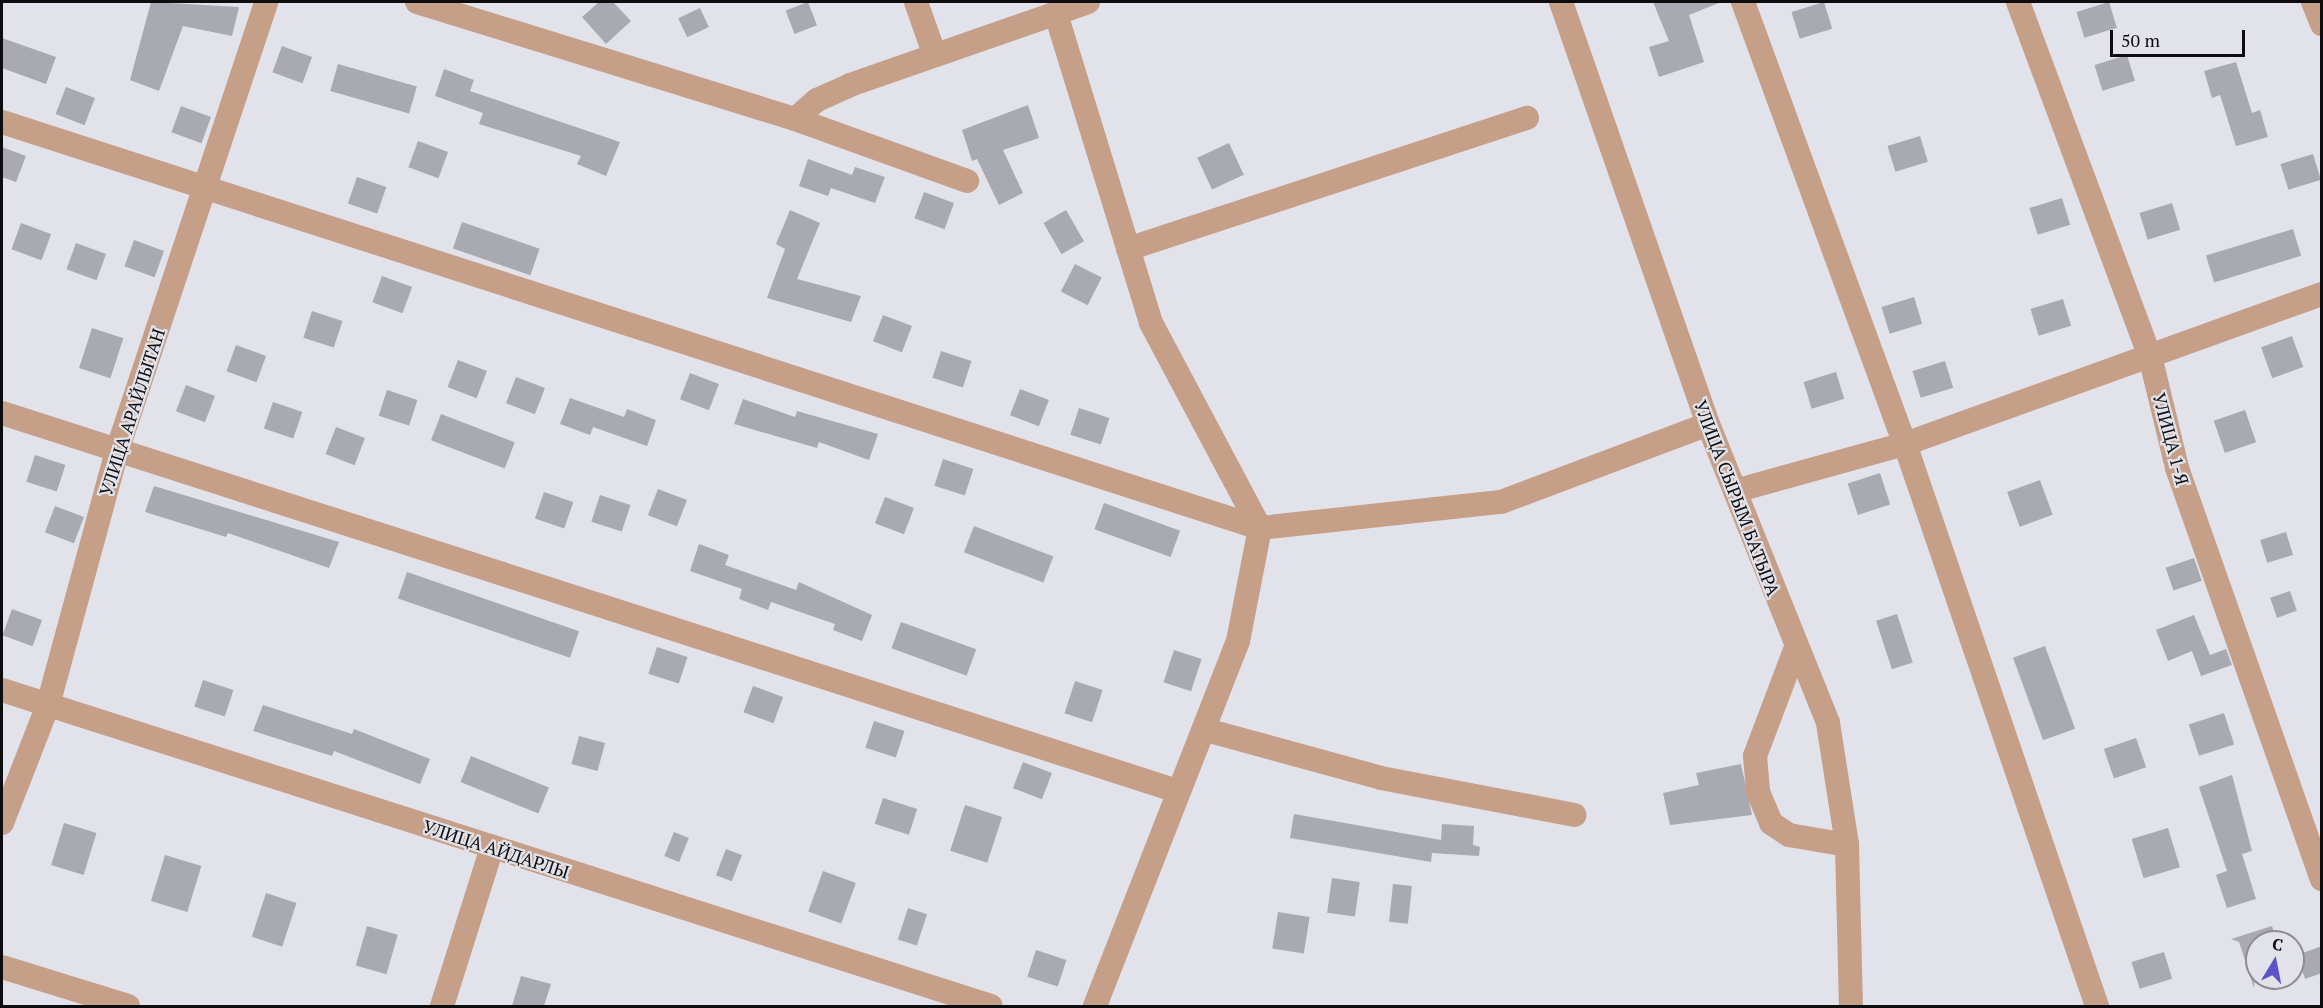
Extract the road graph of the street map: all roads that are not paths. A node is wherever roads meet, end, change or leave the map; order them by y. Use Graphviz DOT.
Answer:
graph roads {
  1 [pos="266,2"];
  2 [pos="417,2"];
  3 [pos="916,2"];
  4 [pos="1088,2"];
  5 [pos="1561,2"];
  6 [pos="1743,2"];
  7 [pos="2018,2"];
  8 [pos="2313,2"];
  9 [pos="1056,14"];
  10 [pos="2322,24"];
  11 [pos="934,53"];
  12 [pos="1527,118"];
  13 [pos="795,119"];
  14 [pos="2,122"];
  15 [pos="967,182"];
  16 [pos="207,189"];
  17 [pos="1128,249"];
  18 [pos="2322,294"];
  19 [pos="2150,356"];
  20 [pos="2,413"];
  21 [pos="1708,424"];
  22 [pos="1905,444"];
  23 [pos="117,451"];
  24 [pos="1735,491"];
  25 [pos="1260,528"];
  26 [pos="1795,650"];
  27 [pos="2,690"];
  28 [pos="48,705"];
  29 [pos="1206,730"];
  30 [pos="1177,791"];
  31 [pos="1575,815"];
  32 [pos="2,823"];
  33 [pos="1847,845"];
  34 [pos="492,847"];
  35 [pos="2322,879"];
  36 [pos="2,967"];
  37 [pos="128,1006"];
  38 [pos="442,1006"];
  39 [pos="991,1006"];
  40 [pos="1095,1006"];
  41 [pos="1851,1006"];
  42 [pos="2097,1006"];
  1 -- 16 [label="street, УЛИЦА АРАЙЛЫТАН"];
  2 -- 13 [label="street"];
  3 -- 11 [label="street"];
  4 -- 9 [label="street"];
  5 -- 21 [label="street, УЛИЦА СЫРЫМ БАТЫРА"];
  6 -- 22 [label="street"];
  7 -- 19 [label="street, УЛИЦА 1-Я"];
  8 -- 10 [label="street"];
  9 -- 11 [label="street"];
  9 -- 17 [label="street"];
  11 -- 13 [label="street"];
  12 -- 17 [label="street"];
  13 -- 15 [label="street"];
  14 -- 16 [label="street"];
  16 -- 23 [label="street, УЛИЦА АРАЙЛЫТАН"];
  16 -- 25 [label="street"];
  17 -- 25 [label="street"];
  18 -- 19 [label="street"];
  19 -- 22 [label="street"];
  19 -- 35 [label="street, УЛИЦА 1-Я"];
  20 -- 23 [label="street"];
  21 -- 24 [label="street, УЛИЦА СЫРЫМ БАТЫРА"];
  21 -- 25 [label="street"];
  22 -- 24 [label="street"];
  22 -- 42 [label="street"];
  23 -- 28 [label="street, УЛИЦА АРАЙЛЫТАН"];
  23 -- 30 [label="street"];
  24 -- 26 [label="street, УЛИЦА СЫРЫМ БАТЫРА"];
  25 -- 29 [label="street"];
  26 -- 33 [label="street, УЛИЦА СЫРЫМ БАТЫРА"];
  26 -- 33 [label="street"];
  27 -- 28 [label="street, УЛИЦА АЙДАРЛЫ"];
  28 -- 32 [label="street, УЛИЦА АРАЙЛЫТАН"];
  28 -- 34 [label="street, УЛИЦА АЙДАРЛЫ"];
  29 -- 30 [label="street"];
  29 -- 31 [label="street"];
  30 -- 40 [label="street"];
  33 -- 41 [label="street, УЛИЦА СЫРЫМ БАТЫРА"];
  34 -- 38 [label="street"];
  34 -- 39 [label="street, УЛИЦА АЙДАРЛЫ"];
  36 -- 37 [label="street"];
}
